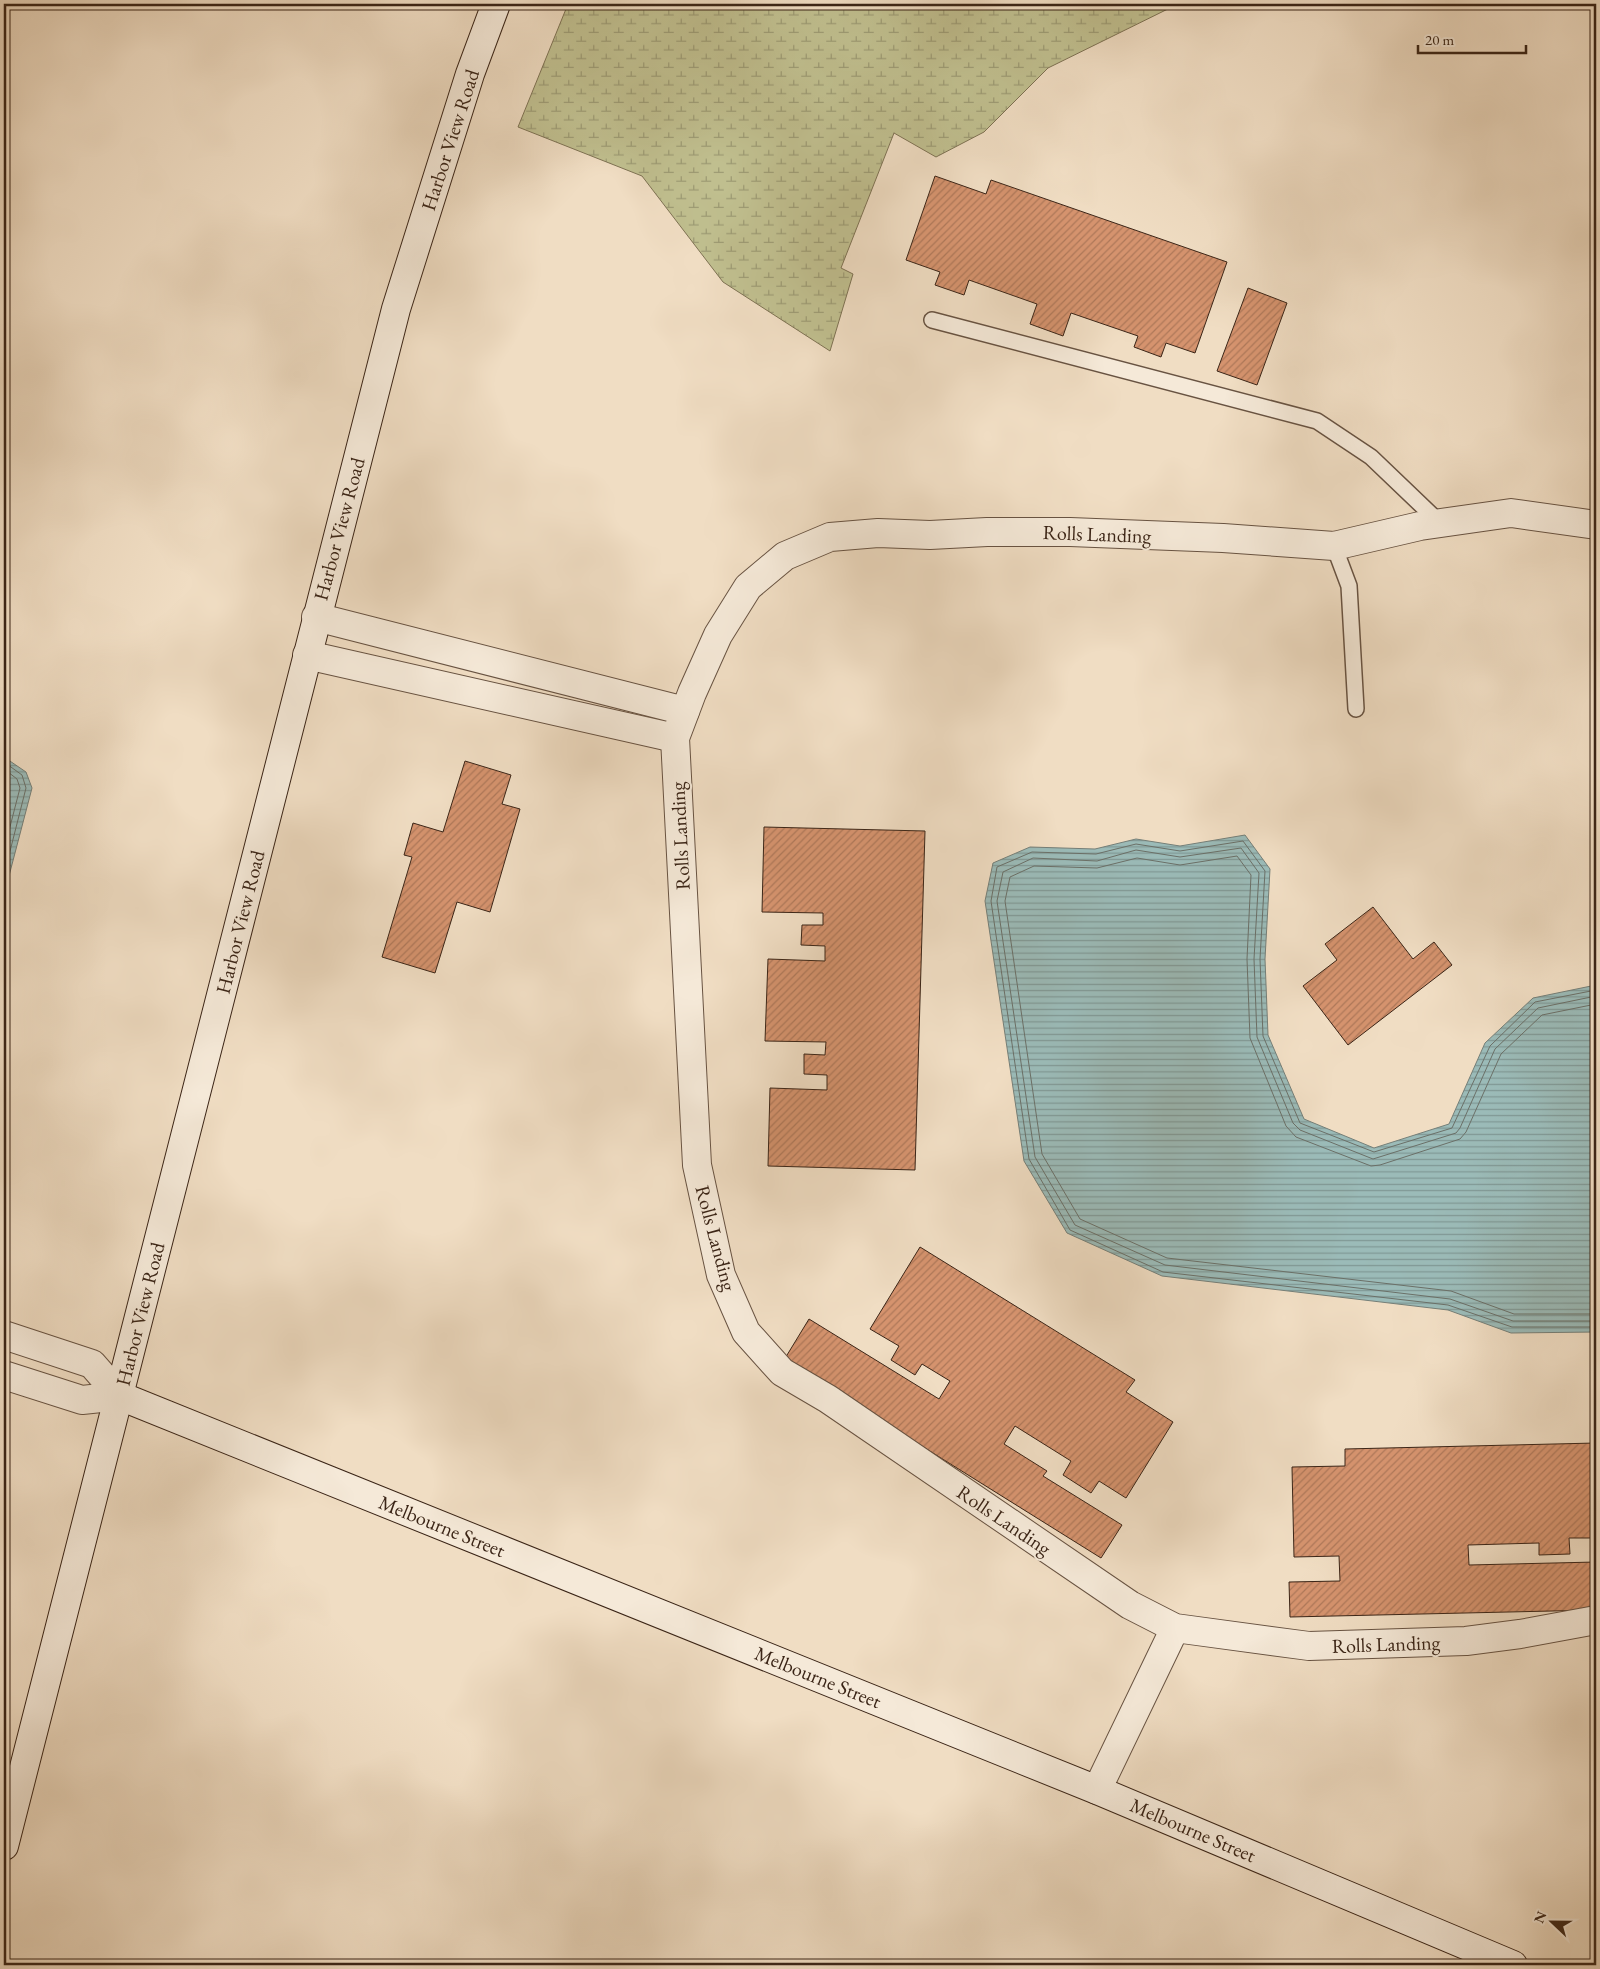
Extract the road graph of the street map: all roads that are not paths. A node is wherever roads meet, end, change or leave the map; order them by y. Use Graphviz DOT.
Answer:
graph roads {
  1 [pos="496,4"];
  2 [pos="932,320"];
  3 [pos="1440,523"];
  4 [pos="1596,525"];
  5 [pos="1334,546"];
  6 [pos="316,617"];
  7 [pos="307,655"];
  8 [pos="519,668"];
  9 [pos="512,701"];
  10 [pos="1356,709"];
  11 [pos="685,711"];
  12 [pos="675,738"];
  13 [pos="4,1335"];
  14 [pos="4,1375"];
  15 [pos="120,1396"];
  16 [pos="1596,1620"];
  17 [pos="1175,1628"];
  18 [pos="1097,1790"];
  19 [pos="4,1846"];
  20 [pos="1513,1965"];
  1 -- 6 [label="street, Harbor View Road"];
  2 -- 3 [label="lane"];
  3 -- 4 [label="street, Rolls Landing"];
  3 -- 5 [label="street, Rolls Landing"];
  5 -- 10 [label="lane"];
  5 -- 11 [label="street, Rolls Landing"];
  6 -- 7 [label="street, Harbor View Road"];
  6 -- 8 [label="street"];
  7 -- 9 [label="street"];
  7 -- 15 [label="street, Harbor View Road"];
  8 -- 9 [label="street"];
  8 -- 11 [label="street"];
  9 -- 12 [label="street"];
  11 -- 12 [label="street, Rolls Landing"];
  12 -- 17 [label="street, Rolls Landing"];
  13 -- 15 [label="street"];
  14 -- 15 [label="street"];
  15 -- 18 [label="street, Melbourne Street"];
  15 -- 19 [label="street, Harbor View Road"];
  16 -- 17 [label="street, Rolls Landing"];
  17 -- 18 [label="street"];
  18 -- 20 [label="street, Melbourne Street"];
}
